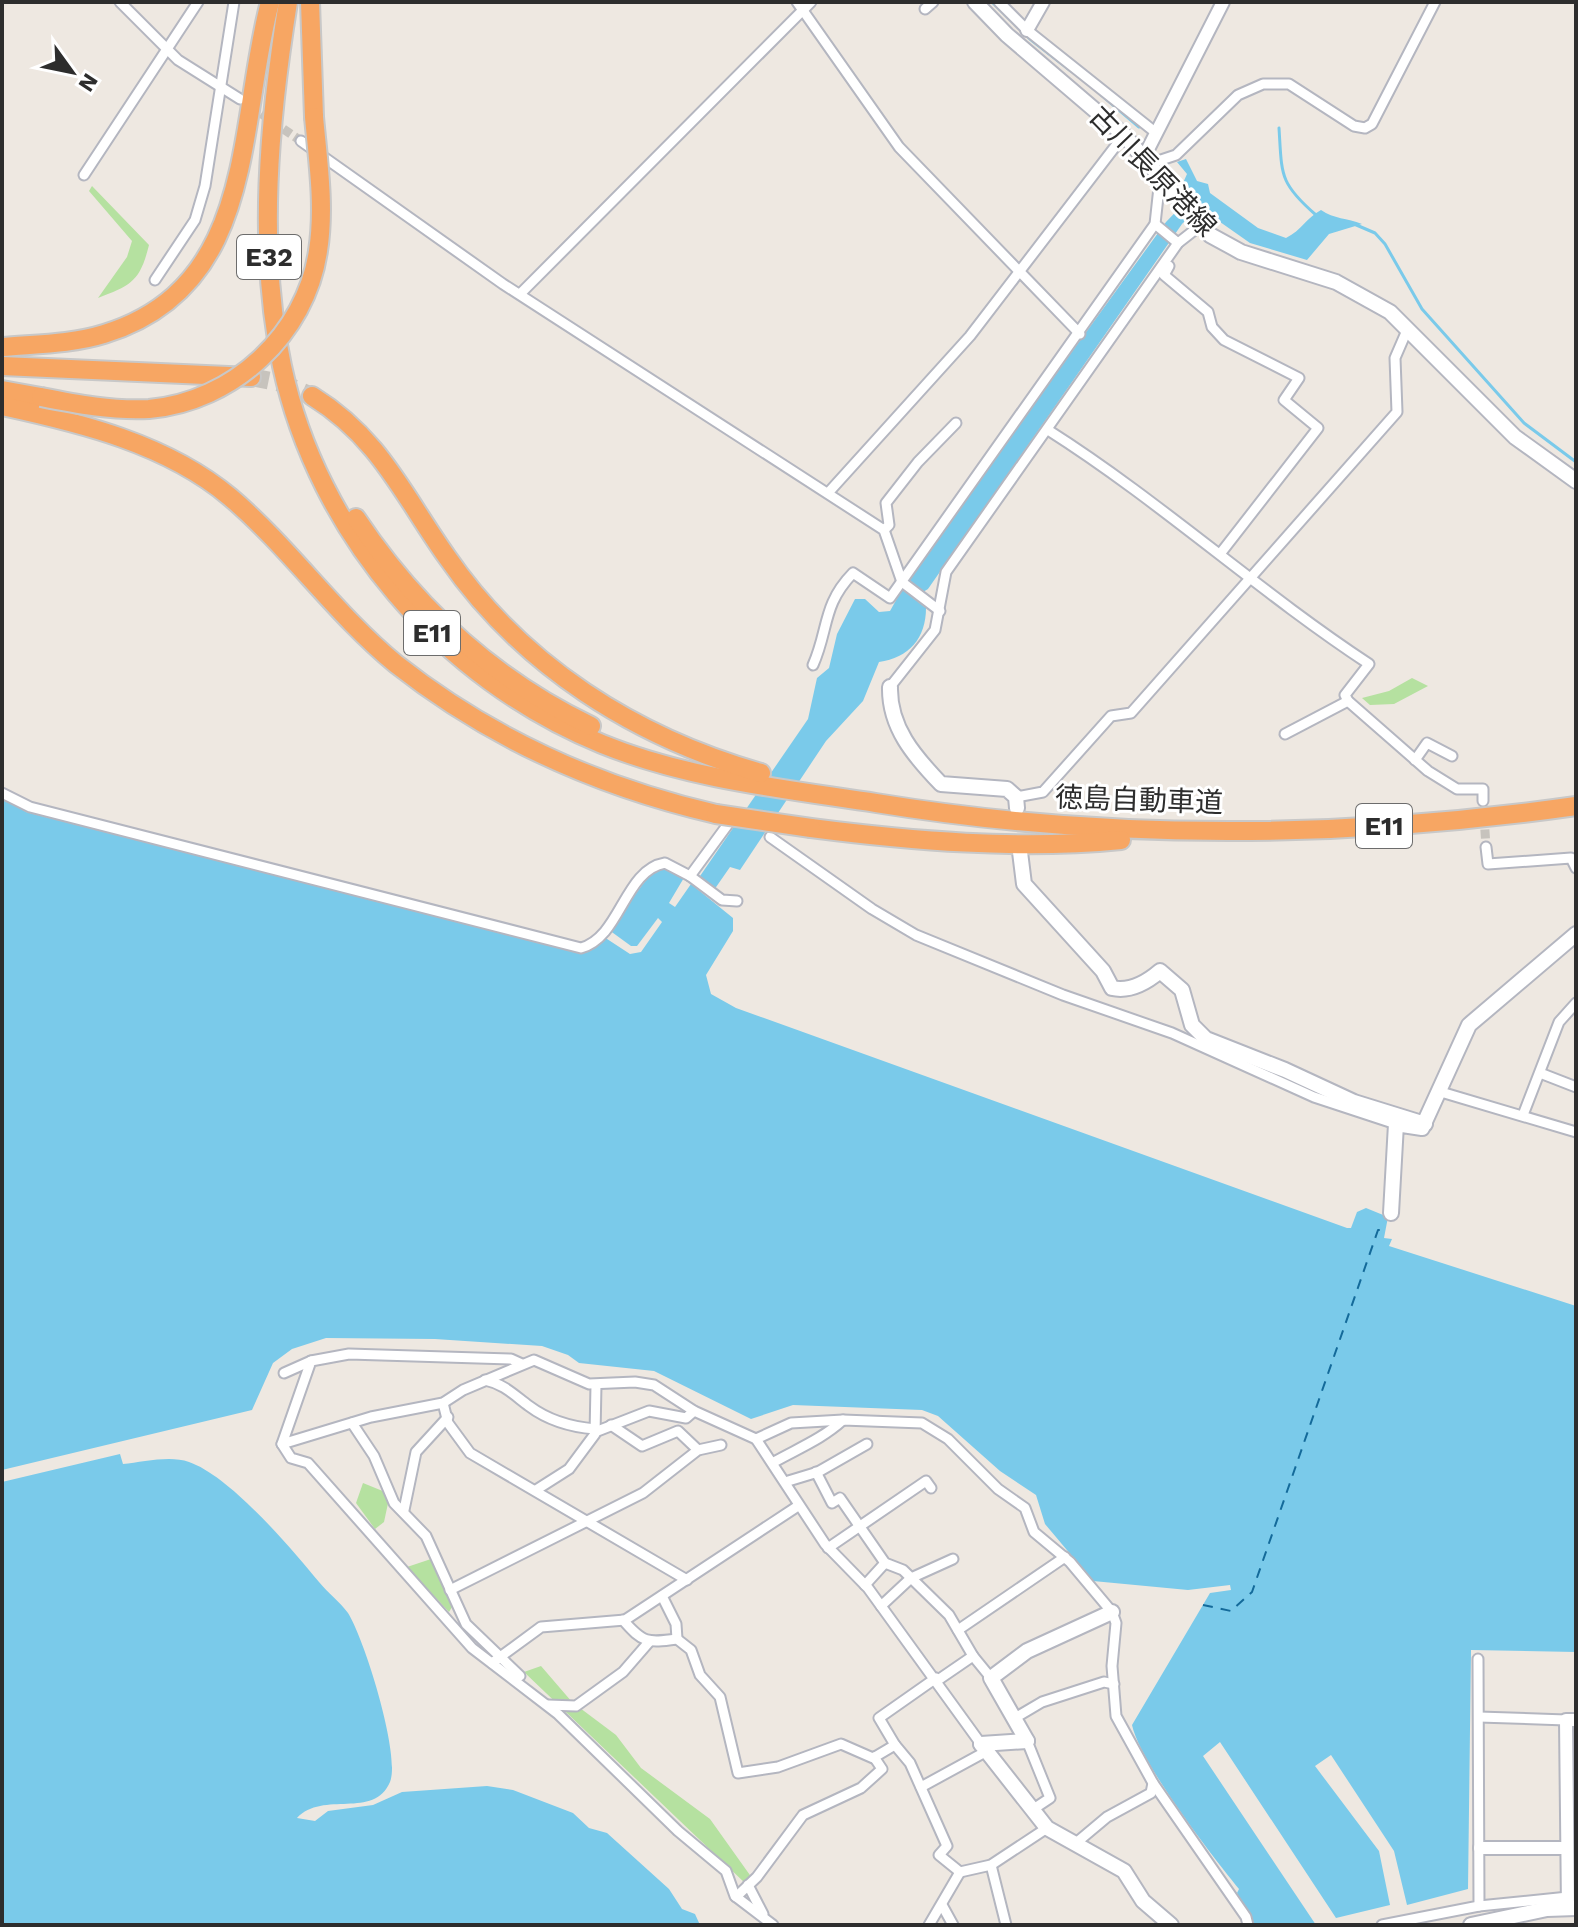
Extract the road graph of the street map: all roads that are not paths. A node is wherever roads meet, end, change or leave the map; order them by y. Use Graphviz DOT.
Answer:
graph roads {
  1 [pos="120,2"];
  2 [pos="198,2"];
  3 [pos="234,2"];
  4 [pos="270,2"];
  5 [pos="288,2"];
  6 [pos="310,2"];
  7 [pos="811,2"];
  8 [pos="975,2"];
  9 [pos="999,2"];
  10 [pos="1043,2"];
  11 [pos="1223,2"];
  12 [pos="1435,2"];
  13 [pos="800,6"];
  14 [pos="1027,30"];
  15 [pos="164,48"];
  16 [pos="220,87"];
  17 [pos="240,99"];
  18 [pos="1155,132"];
  19 [pos="1124,135"];
  20 [pos="301,141"];
  21 [pos="1146,160"];
  22 [pos="84,175"];
  23 [pos="1160,178"];
  24 [pos="1198,222"];
  25 [pos="1156,225"];
  26 [pos="1175,245"];
  27 [pos="1019,273"];
  28 [pos="155,280"];
  29 [pos="521,293"];
  30 [pos="1408,328"];
  31 [pos="1080,334"];
  32 [pos="2,347"];
  33 [pos="2,366"];
  34 [pos="288,367"];
  35 [pos="251,377"];
  36 [pos="2,390"];
  37 [pos="312,396"];
  38 [pos="2,406"];
  39 [pos="956,423"];
  40 [pos="1048,430"];
  41 [pos="1576,481"];
  42 [pos="828,493"];
  43 [pos="884,530"];
  44 [pos="1220,554"];
  45 [pos="1252,578"];
  46 [pos="904,584"];
  47 [pos="938,610"];
  48 [pos="813,665"];
  49 [pos="890,687"];
  50 [pos="1348,701"];
  51 [pos="1285,734"];
  52 [pos="1452,756"];
  53 [pos="1415,760"];
  54 [pos="2,793"];
  55 [pos="832,796"];
  56 [pos="1483,801"];
  57 [pos="1016,803"];
  58 [pos="1576,806"];
  59 [pos="736,814"];
  60 [pos="1191,833"];
  61 [pos="770,837"];
  62 [pos="1486,847"];
  63 [pos="1020,852"];
  64 [pos="1576,868"];
  65 [pos="692,878"];
  66 [pos="737,901"];
  67 [pos="1576,934"];
  68 [pos="1576,1003"];
  69 [pos="1540,1073"];
  70 [pos="1576,1087"];
  71 [pos="1441,1092"];
  72 [pos="1523,1115"];
  73 [pos="1396,1124"];
  74 [pos="1425,1124"];
  75 [pos="1576,1132"];
  76 [pos="1391,1213"];
  77 [pos="311,1361"];
  78 [pos="522,1364"];
  79 [pos="284,1373"];
  80 [pos="485,1380"];
  81 [pos="596,1385"];
  82 [pos="443,1403"];
  83 [pos="694,1411"];
  84 [pos="448,1417"];
  85 [pos="843,1420"];
  86 [pos="352,1423"];
  87 [pos="611,1425"];
  88 [pos="595,1430"];
  89 [pos="756,1439"];
  90 [pos="282,1444"];
  91 [pos="867,1444"];
  92 [pos="721,1445"];
  93 [pos="698,1450"];
  94 [pos="774,1462"];
  95 [pos="816,1472"];
  96 [pos="785,1482"];
  97 [pos="931,1488"];
  98 [pos="536,1490"];
  99 [pos="798,1506"];
  100 [pos="404,1510"];
  101 [pos="590,1521"];
  102 [pos="857,1525"];
  103 [pos="828,1548"];
  104 [pos="1065,1557"];
  105 [pos="953,1559"];
  106 [pos="885,1563"];
  107 [pos="911,1578"];
  108 [pos="687,1580"];
  109 [pos="865,1585"];
  110 [pos="450,1590"];
  111 [pos="662,1596"];
  112 [pos="881,1606"];
  113 [pos="1112,1612"];
  114 [pos="623,1620"];
  115 [pos="958,1630"];
  116 [pos="677,1639"];
  117 [pos="649,1642"];
  118 [pos="973,1656"];
  119 [pos="1478,1659"];
  120 [pos="496,1660"];
  121 [pos="991,1678"];
  122 [pos="937,1679"];
  123 [pos="1114,1684"];
  124 [pos="548,1705"];
  125 [pos="1479,1717"];
  126 [pos="1015,1718"];
  127 [pos="1571,1720"];
  128 [pos="1027,1741"];
  129 [pos="895,1745"];
  130 [pos="984,1747"];
  131 [pos="874,1757"];
  132 [pos="1153,1783"];
  133 [pos="921,1787"];
  134 [pos="1035,1808"];
  135 [pos="1047,1828"];
  136 [pos="1076,1843"];
  137 [pos="1480,1848"];
  138 [pos="1570,1851"];
  139 [pos="991,1865"];
  140 [pos="960,1872"];
  141 [pos="1572,1877"];
  142 [pos="748,1885"];
  143 [pos="736,1897"];
  144 [pos="1570,1904"];
  145 [pos="942,1905"];
  146 [pos="1479,1906"];
  147 [pos="770,1922"];
  148 [pos="1169,1924"];
  149 [pos="929,1925"];
  150 [pos="953,1925"];
  151 [pos="1006,1925"];
  152 [pos="1248,1925"];
  153 [pos="1382,1925"];
  154 [pos="1471,1925"];
  1 -- 15 [label="street"];
  2 -- 15 [label="street"];
  3 -- 16 [label="street"];
  4 -- 32 [label="highway"];
  5 -- 34 [label="highway, 徳島自動車道 / E32"];
  6 -- 36 [label="highway, bridge"];
  7 -- 13 [label="street"];
  8 -- 19 [label="main road, 古川長原港線"];
  9 -- 14 [label="street"];
  10 -- 14 [label="street"];
  11 -- 18 [label="street"];
  12 -- 21 [label="street"];
  13 -- 27 [label="street"];
  13 -- 29 [label="street"];
  14 -- 18 [label="street"];
  15 -- 16 [label="street"];
  15 -- 22 [label="street"];
  16 -- 17 [label="street"];
  16 -- 28 [label="street"];
  18 -- 21 [label="street"];
  19 -- 21 [label="main road, 古川長原港線"];
  19 -- 27 [label="street"];
  20 -- 29 [label="street"];
  21 -- 23 [label="main road, 古川長原港線"];
  23 -- 24 [label="main road, 古川長原港線"];
  23 -- 25 [label="street"];
  24 -- 26 [label="street"];
  24 -- 30 [label="main road, 古川長原港線"];
  25 -- 26 [label="street"];
  25 -- 31 [label="street"];
  26 -- 40 [label="street"];
  26 -- 44 [label="street"];
  27 -- 31 [label="street"];
  27 -- 42 [label="street"];
  29 -- 42 [label="street"];
  30 -- 41 [label="main road, 古川長原港線"];
  30 -- 45 [label="street"];
  31 -- 46 [label="street"];
  33 -- 35 [label="highway"];
  34 -- 55 [label="highway, 徳島自動車道 / E11"];
  37 -- 55 [label="highway"];
  38 -- 60 [label="highway, bridge"];
  39 -- 43 [label="street"];
  40 -- 44 [label="street"];
  40 -- 47 [label="street"];
  42 -- 43 [label="street"];
  43 -- 46 [label="street"];
  44 -- 45 [label="street"];
  45 -- 50 [label="street"];
  45 -- 57 [label="street"];
  46 -- 47 [label="street"];
  46 -- 48 [label="street"];
  47 -- 49 [label="street"];
  49 -- 57 [label="main road"];
  50 -- 51 [label="street"];
  50 -- 53 [label="street"];
  52 -- 53 [label="street"];
  53 -- 56 [label="street"];
  54 -- 65 [label="street"];
  55 -- 60 [label="highway, 徳島自動車道 / E11"];
  58 -- 60 [label="highway, 徳島自動車道 / E11"];
  59 -- 65 [label="street"];
  61 -- 73 [label="street"];
  62 -- 64 [label="street"];
  63 -- 74 [label="main road"];
  65 -- 66 [label="street"];
  67 -- 71 [label="main road"];
  68 -- 69 [label="street"];
  69 -- 70 [label="street"];
  69 -- 72 [label="street"];
  71 -- 72 [label="street"];
  71 -- 74 [label="main road"];
  72 -- 75 [label="street"];
  73 -- 74 [label="main road"];
  73 -- 76 [label="main road"];
  77 -- 78 [label="street"];
  77 -- 79 [label="street"];
  77 -- 90 [label="street"];
  78 -- 80 [label="street"];
  78 -- 81 [label="street"];
  80 -- 82 [label="street"];
  80 -- 88 [label="street"];
  81 -- 83 [label="street"];
  81 -- 88 [label="street"];
  82 -- 84 [label="street"];
  82 -- 86 [label="street"];
  83 -- 87 [label="street"];
  83 -- 89 [label="street"];
  84 -- 98 [label="street"];
  84 -- 100 [label="street"];
  85 -- 89 [label="street"];
  85 -- 94 [label="street"];
  85 -- 104 [label="street"];
  86 -- 90 [label="street"];
  86 -- 100 [label="street"];
  87 -- 88 [label="street"];
  87 -- 93 [label="street"];
  88 -- 98 [label="street"];
  89 -- 94 [label="street"];
  90 -- 120 [label="street"];
  91 -- 95 [label="street"];
  92 -- 93 [label="street"];
  93 -- 101 [label="street"];
  94 -- 96 [label="street"];
  95 -- 96 [label="street"];
  95 -- 102 [label="street"];
  96 -- 99 [label="street"];
  97 -- 102 [label="street"];
  98 -- 101 [label="street"];
  99 -- 103 [label="street"];
  99 -- 108 [label="street"];
  100 -- 110 [label="street"];
  101 -- 108 [label="street"];
  101 -- 110 [label="street"];
  102 -- 103 [label="street"];
  102 -- 106 [label="street"];
  103 -- 109 [label="street"];
  104 -- 113 [label="street"];
  104 -- 115 [label="street"];
  105 -- 107 [label="street"];
  106 -- 107 [label="street"];
  106 -- 109 [label="street"];
  107 -- 112 [label="street"];
  107 -- 115 [label="street"];
  108 -- 111 [label="street"];
  109 -- 112 [label="street"];
  110 -- 120 [label="street"];
  111 -- 114 [label="street"];
  111 -- 116 [label="street"];
  112 -- 122 [label="street"];
  113 -- 121 [label="main road"];
  113 -- 123 [label="street"];
  114 -- 117 [label="street"];
  114 -- 120 [label="street"];
  115 -- 118 [label="street"];
  116 -- 117 [label="street"];
  116 -- 131 [label="street"];
  117 -- 124 [label="street"];
  118 -- 121 [label="street"];
  118 -- 122 [label="street"];
  119 -- 125 [label="street"];
  120 -- 124 [label="street"];
  121 -- 126 [label="main road"];
  122 -- 129 [label="street"];
  122 -- 130 [label="street"];
  123 -- 126 [label="street"];
  123 -- 132 [label="street"];
  124 -- 143 [label="street"];
  125 -- 127 [label="street"];
  125 -- 137 [label="street"];
  126 -- 128 [label="main road"];
  127 -- 138 [label="street"];
  128 -- 130 [label="main road"];
  128 -- 134 [label="street"];
  129 -- 131 [label="street"];
  129 -- 133 [label="street"];
  130 -- 133 [label="street"];
  130 -- 134 [label="main road"];
  131 -- 142 [label="street"];
  132 -- 136 [label="street"];
  132 -- 152 [label="street"];
  133 -- 140 [label="street"];
  134 -- 135 [label="main road"];
  135 -- 136 [label="main road"];
  135 -- 139 [label="street"];
  136 -- 148 [label="main road"];
  137 -- 138 [label="street"];
  137 -- 146 [label="street"];
  138 -- 141 [label="street"];
  139 -- 140 [label="street"];
  139 -- 151 [label="street"];
  140 -- 145 [label="street"];
  141 -- 144 [label="street"];
  142 -- 143 [label="street"];
  142 -- 147 [label="street"];
  143 -- 147 [label="street"];
  144 -- 146 [label="street"];
  144 -- 154 [label="main road"];
  145 -- 149 [label="street"];
  145 -- 150 [label="street"];
  146 -- 153 [label="street"];
}
